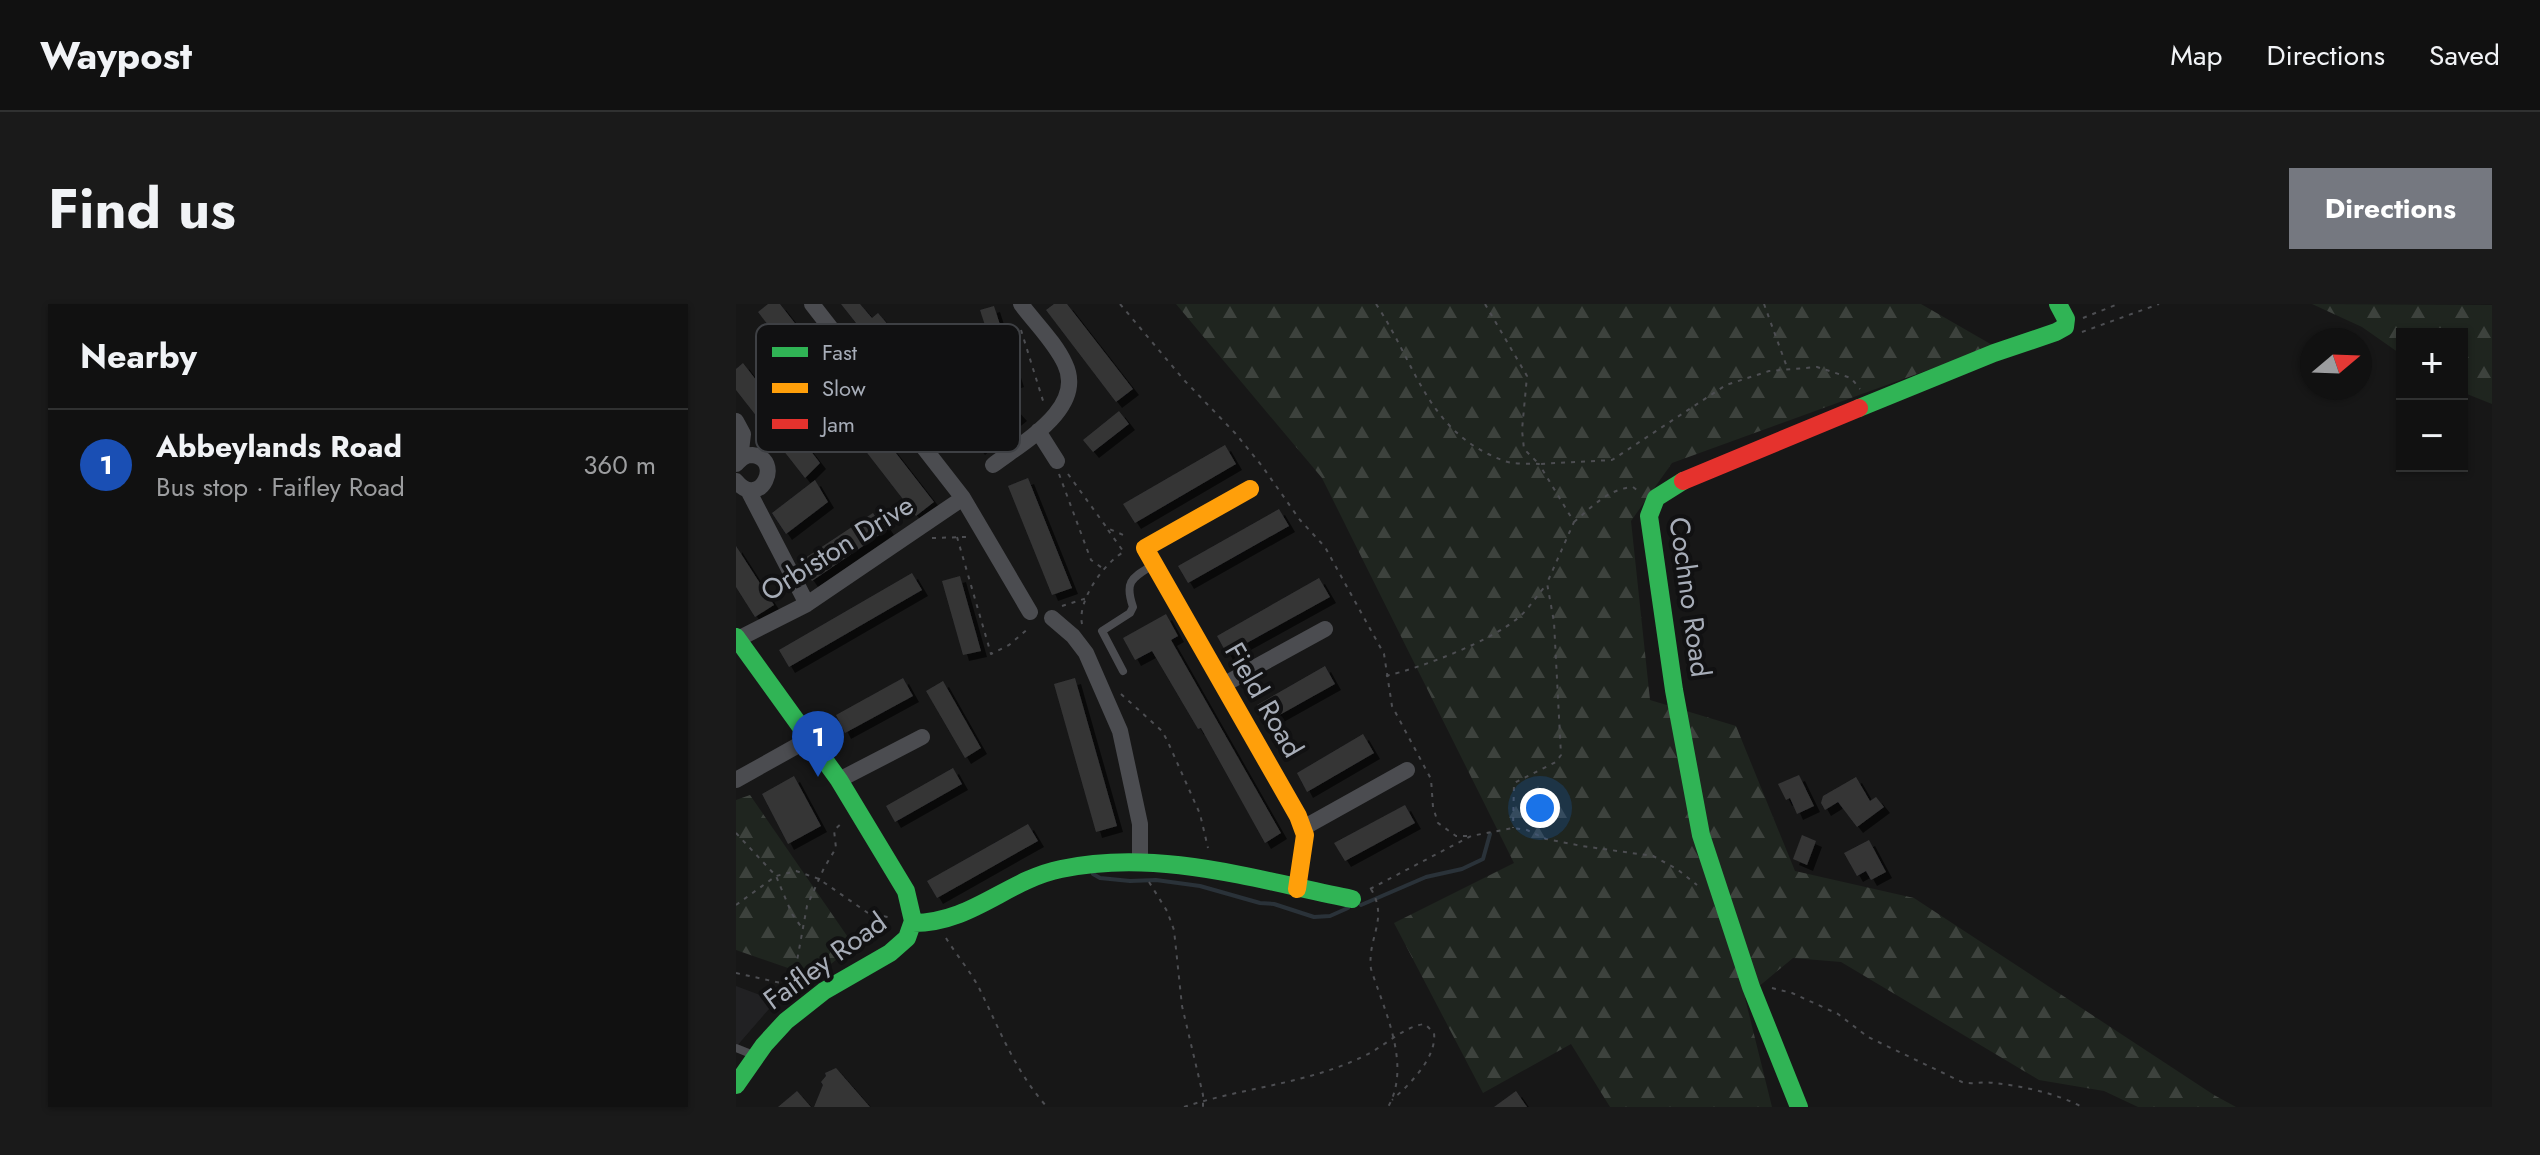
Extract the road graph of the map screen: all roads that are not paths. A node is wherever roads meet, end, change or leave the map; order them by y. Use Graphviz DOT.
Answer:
graph roads {
  1 [pos="812,304"];
  2 [pos="1019,312"];
  3 [pos="2063,317"];
  4 [pos="828,324"];
  5 [pos="736,421"];
  6 [pos="1044,426"];
  7 [pos="1020,444"];
  8 [pos="927,452"];
  9 [pos="1010,452"];
  10 [pos="737,459"];
  11 [pos="1057,461"];
  12 [pos="993,465"];
  13 [pos="742,485"];
  14 [pos="1250,489"];
  15 [pos="963,498"];
  16 [pos="1146,552"];
  17 [pos="807,604"];
  18 [pos="1325,629"];
  19 [pos="737,638"];
  20 [pos="1123,671"];
  21 [pos="1223,685"];
  22 [pos="922,737"];
  23 [pos="811,738"];
  24 [pos="1407,770"];
  25 [pos="736,780"];
  26 [pos="839,780"];
  27 [pos="1303,828"];
  28 [pos="1140,861"];
  29 [pos="1297,889"];
  30 [pos="1352,899"];
  31 [pos="913,923"];
  32 [pos="736,1048"];
  33 [pos="756,1056"];
  34 [pos="736,1085"];
  35 [pos="1799,1107"];
  1 -- 4 [label="street"];
  2 -- 6 [label="street"];
  3 -- 35 [label="street, Cochno Road"];
  5 -- 10 [label="street"];
  6 -- 7 [label="street"];
  6 -- 11 [label="street"];
  8 -- 15 [label="street"];
  9 -- 12 [label="street"];
  10 -- 13 [label="street"];
  13 -- 17 [label="street"];
  14 -- 16 [label="street"];
  15 -- 17 [label="street, Orbiston Drive"];
  15 -- 28 [label="street"];
  16 -- 20 [label="lane"];
  16 -- 21 [label="street, Field Road"];
  17 -- 19 [label="street, Orbiston Drive"];
  18 -- 21 [label="street"];
  19 -- 23 [label="street, Faifley Road"];
  21 -- 27 [label="street, Field Road"];
  22 -- 26 [label="street"];
  23 -- 25 [label="street"];
  23 -- 26 [label="street, Faifley Road"];
  24 -- 27 [label="street"];
  26 -- 31 [label="street, Faifley Road"];
  27 -- 29 [label="street"];
  28 -- 29 [label="street"];
  28 -- 31 [label="street"];
  29 -- 30 [label="street"];
  31 -- 33 [label="street, Faifley Road"];
  32 -- 33 [label="lane"];
  33 -- 34 [label="street, Faifley Road"];
}
